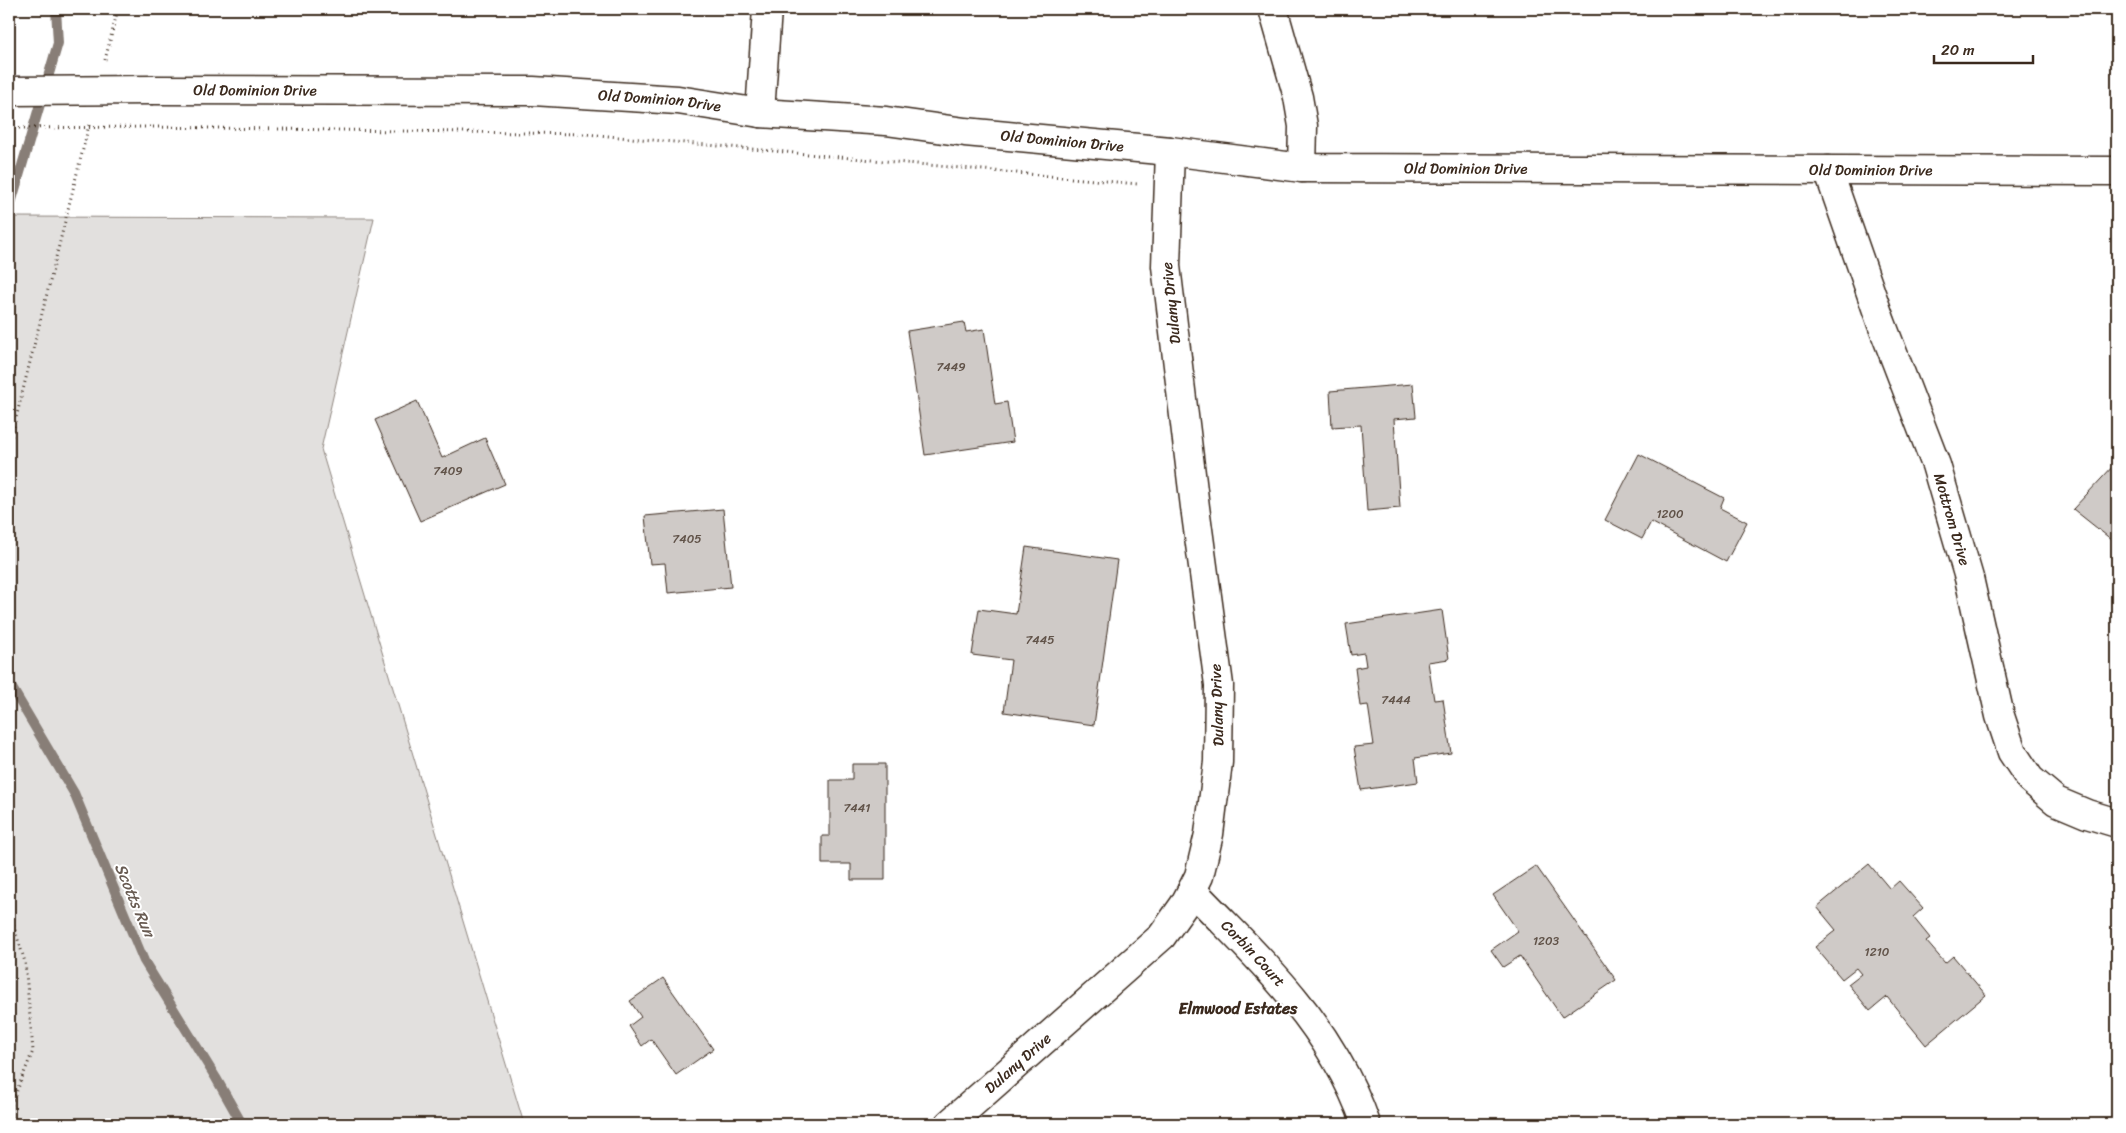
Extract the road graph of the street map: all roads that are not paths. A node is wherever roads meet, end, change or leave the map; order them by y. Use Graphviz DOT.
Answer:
graph roads {
  1 [pos="767,9"];
  2 [pos="1273,9"];
  3 [pos="9,91"];
  4 [pos="760,113"];
  5 [pos="1170,151"];
  6 [pos="1302,168"];
  7 [pos="1828,170"];
  8 [pos="2117,170"];
  9 [pos="2117,823"];
  10 [pos="1192,890"];
  11 [pos="949,1124"];
  12 [pos="1366,1124"];
  1 -- 4 [label="street"];
  2 -- 6 [label="street"];
  3 -- 4 [label="street, Old Dominion Drive, bridge"];
  4 -- 5 [label="street, Old Dominion Drive"];
  5 -- 6 [label="street, Old Dominion Drive"];
  5 -- 10 [label="street, Dulany Drive"];
  6 -- 7 [label="street, Old Dominion Drive"];
  7 -- 8 [label="street, Old Dominion Drive"];
  7 -- 9 [label="street, Mottrom Drive"];
  10 -- 11 [label="street, Dulany Drive"];
  10 -- 12 [label="street, Corbin Court"];
}
